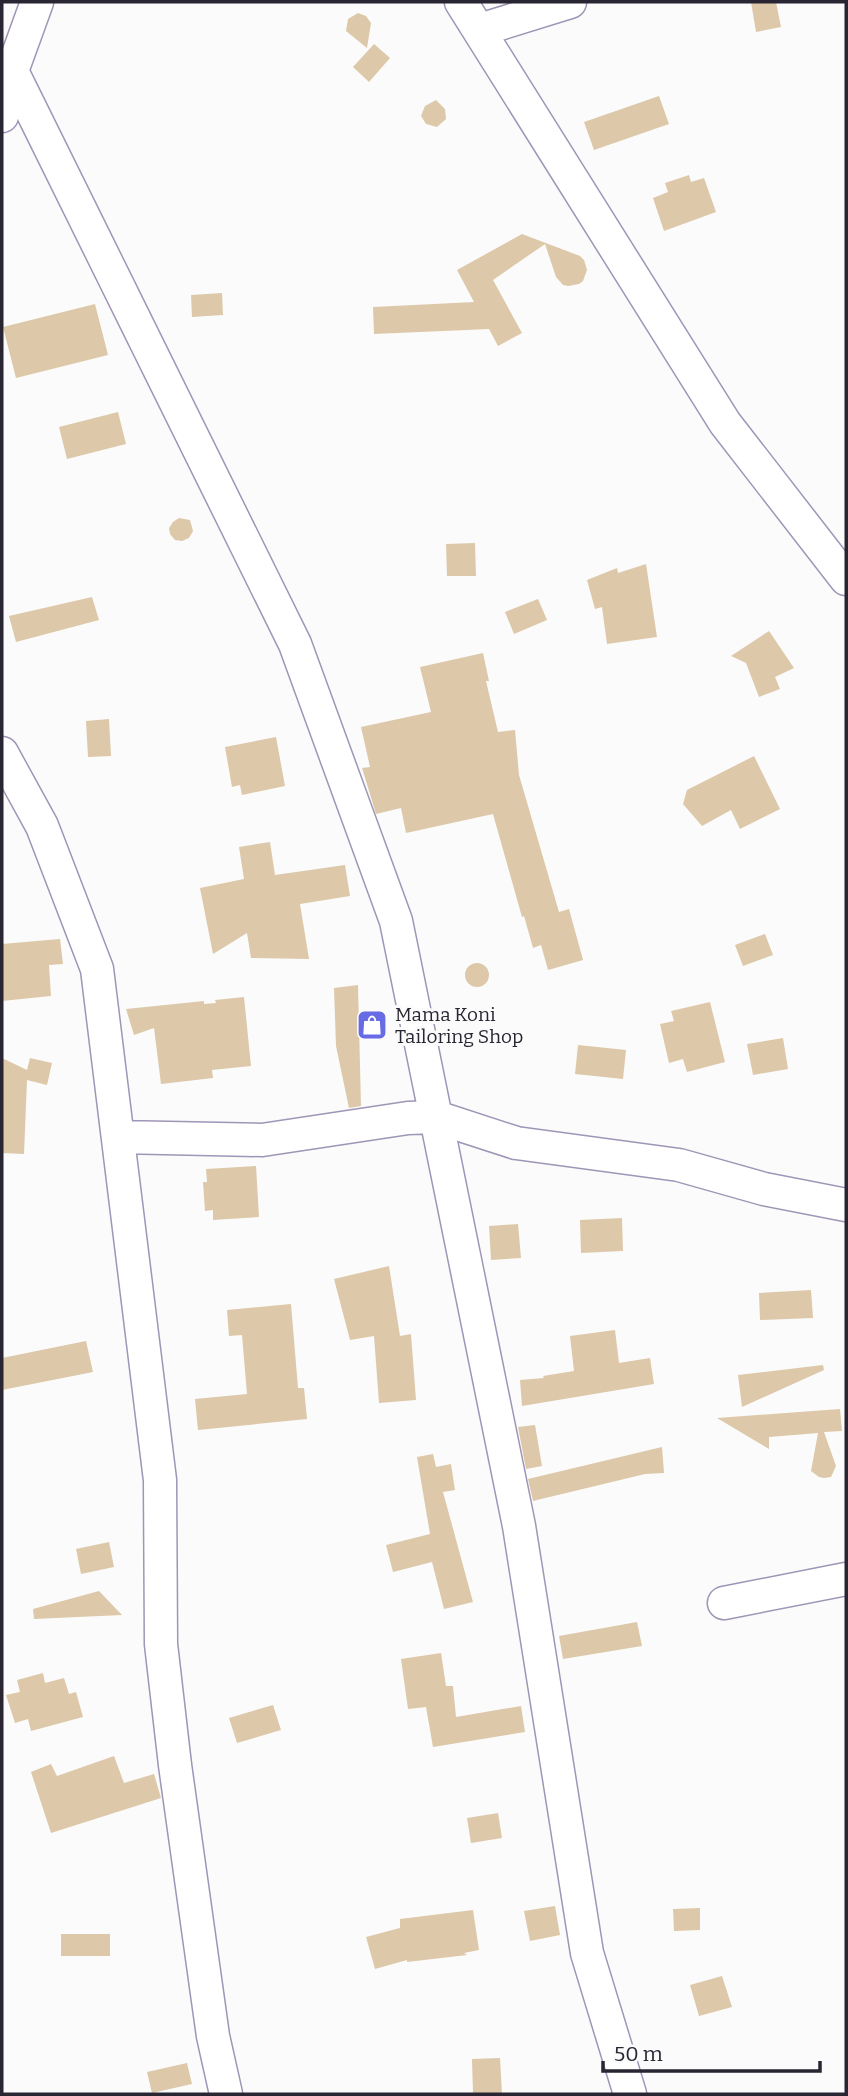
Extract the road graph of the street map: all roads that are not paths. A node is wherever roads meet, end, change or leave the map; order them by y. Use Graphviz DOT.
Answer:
graph roads {
  1 [pos="37,2"];
  2 [pos="461,2"];
  3 [pos="570,2"];
  4 [pos="480,30"];
  5 [pos="12,71"];
  6 [pos="2,116"];
  7 [pos="846,579"];
  8 [pos="2,753"];
  9 [pos="436,1117"];
  10 [pos="118,1137"];
  11 [pos="846,1205"];
  12 [pos="846,1579"];
  13 [pos="724,1603"];
  14 [pos="226,2094"];
  15 [pos="630,2094"];
  1 -- 5 [label="street"];
  2 -- 4 [label="street"];
  3 -- 4 [label="street"];
  4 -- 7 [label="street"];
  5 -- 6 [label="street"];
  5 -- 9 [label="street"];
  8 -- 10 [label="street"];
  9 -- 10 [label="street"];
  9 -- 11 [label="street"];
  9 -- 15 [label="street"];
  10 -- 14 [label="street"];
  12 -- 13 [label="street"];
}
